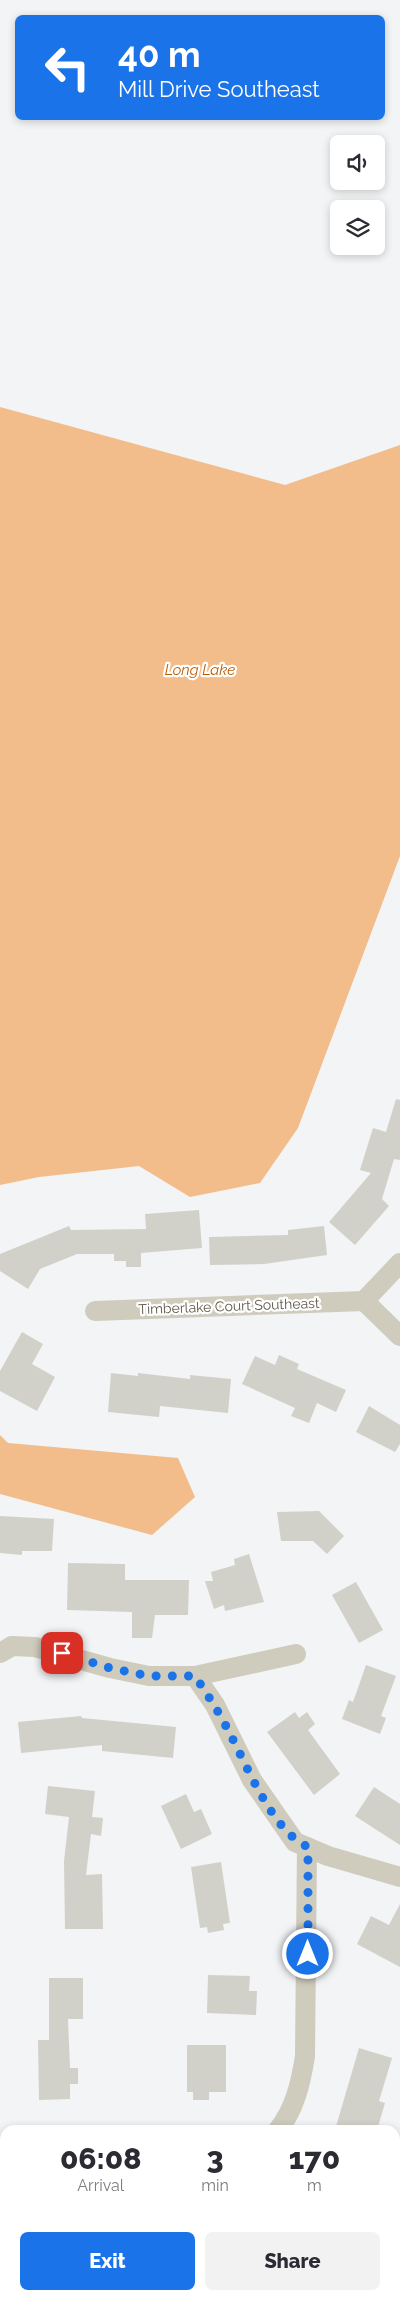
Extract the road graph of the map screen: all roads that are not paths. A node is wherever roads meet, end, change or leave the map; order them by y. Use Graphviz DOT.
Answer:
graph roads {
  1 [pos="400,1263"];
  2 [pos="364,1301"];
  3 [pos="95,1311"];
  4 [pos="400,1336"];
  5 [pos="0,1653"];
  6 [pos="296,1654"];
  7 [pos="195,1676"];
  8 [pos="308,1847"];
  9 [pos="400,1878"];
  10 [pos="282,2125"];
  1 -- 2 [label="street"];
  2 -- 3 [label="street, Timberlake Court Southeast"];
  2 -- 4 [label="street"];
  5 -- 7 [label="street"];
  6 -- 7 [label="street"];
  7 -- 8 [label="street"];
  8 -- 9 [label="street"];
  8 -- 10 [label="street"];
}
